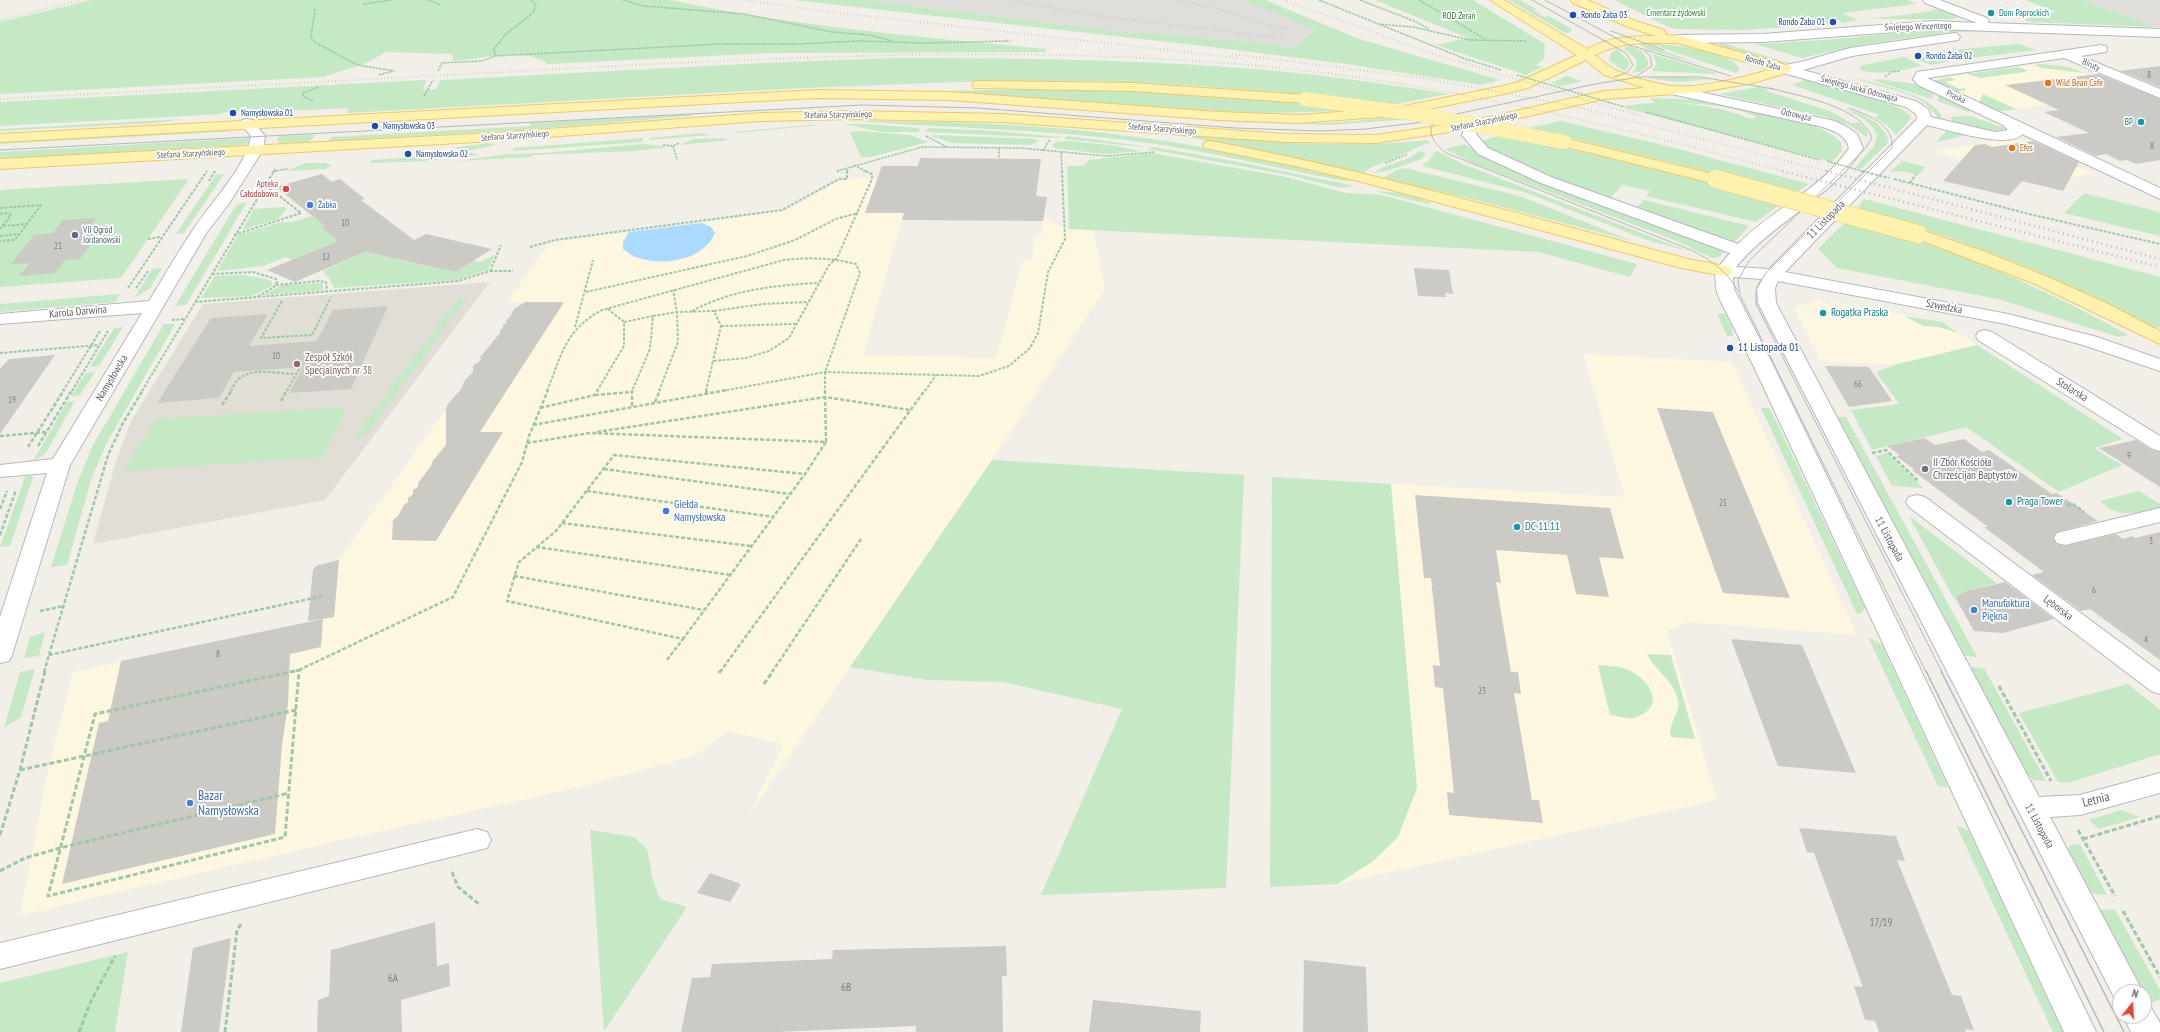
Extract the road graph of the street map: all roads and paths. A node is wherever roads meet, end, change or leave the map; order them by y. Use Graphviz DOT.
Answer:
graph roads {
  1 [pos="392,0"];
  2 [pos="428,0"];
  3 [pos="531,0"];
  4 [pos="624,0"];
  5 [pos="1319,0"];
  6 [pos="1360,0"];
  7 [pos="1419,0"];
  8 [pos="1496,0"];
  9 [pos="1577,0"];
  10 [pos="1953,0"];
  11 [pos="1933,1"];
  12 [pos="363,4"];
  13 [pos="441,5"];
  14 [pos="315,9"];
  15 [pos="1374,23"];
  16 [pos="1995,26"];
  17 [pos="1431,31"];
  18 [pos="2160,33"];
  19 [pos="2021,35"];
  20 [pos="1676,39"];
  21 [pos="2160,39"];
  22 [pos="1489,40"];
  23 [pos="1010,41"];
  24 [pos="1530,41"];
  25 [pos="899,42"];
  26 [pos="2101,49"];
  27 [pos="2065,54"];
  28 [pos="1587,55"];
  29 [pos="1839,55"];
  30 [pos="495,56"];
  31 [pos="1785,69"];
  32 [pos="438,71"];
  33 [pos="1504,71"];
  34 [pos="1510,73"];
  35 [pos="378,75"];
  36 [pos="433,80"];
  37 [pos="319,87"];
  38 [pos="428,90"];
  39 [pos="1672,90"];
  40 [pos="2160,94"];
  41 [pos="772,95"];
  42 [pos="1905,101"];
  43 [pos="316,103"];
  44 [pos="1624,107"];
  45 [pos="1640,110"];
  46 [pos="1035,120"];
  47 [pos="1924,120"];
  48 [pos="2008,122"];
  49 [pos="247,123"];
  50 [pos="1471,125"];
  51 [pos="921,133"];
  52 [pos="0,138"];
  53 [pos="1050,139"];
  54 [pos="673,146"];
  55 [pos="947,147"];
  56 [pos="999,148"];
  57 [pos="256,150"];
  58 [pos="1043,151"];
  59 [pos="1061,152"];
  60 [pos="1155,152"];
  61 [pos="1411,152"];
  62 [pos="999,158"];
  63 [pos="677,160"];
  64 [pos="1384,163"];
  65 [pos="0,164"];
  66 [pos="276,165"];
  67 [pos="854,165"];
  68 [pos="847,169"];
  69 [pos="208,170"];
  70 [pos="837,171"];
  71 [pos="1916,174"];
  72 [pos="1910,183"];
  73 [pos="264,184"];
  74 [pos="2160,194"];
  75 [pos="286,195"];
  76 [pos="280,197"];
  77 [pos="0,208"];
  78 [pos="858,213"];
  79 [pos="0,214"];
  80 [pos="27,224"];
  81 [pos="2,226"];
  82 [pos="0,229"];
  83 [pos="19,234"];
  84 [pos="234,235"];
  85 [pos="0,236"];
  86 [pos="160,237"];
  87 [pos="148,239"];
  88 [pos="0,242"];
  89 [pos="2160,244"];
  90 [pos="500,245"];
  91 [pos="530,247"];
  92 [pos="1742,251"];
  93 [pos="837,258"];
  94 [pos="593,260"];
  95 [pos="1724,270"];
  96 [pos="490,271"];
  97 [pos="513,271"];
  98 [pos="211,274"];
  99 [pos="1773,275"];
  100 [pos="819,283"];
  101 [pos="276,285"];
  102 [pos="673,290"];
  103 [pos="327,291"];
  104 [pos="586,292"];
  105 [pos="256,297"];
  106 [pos="331,298"];
  107 [pos="282,301"];
  108 [pos="195,302"];
  109 [pos="809,302"];
  110 [pos="608,308"];
  111 [pos="113,309"];
  112 [pos="714,311"];
  113 [pos="677,312"];
  114 [pos="691,312"];
  115 [pos="161,313"];
  116 [pos="653,316"];
  117 [pos="0,319"];
  118 [pos="185,319"];
  119 [pos="624,322"];
  120 [pos="797,324"];
  121 [pos="721,326"];
  122 [pos="575,327"];
  123 [pos="1985,336"];
  124 [pos="2160,338"];
  125 [pos="100,345"];
  126 [pos="90,346"];
  127 [pos="0,353"];
  128 [pos="714,361"];
  129 [pos="2160,365"];
  130 [pos="300,367"];
  131 [pos="825,372"];
  132 [pos="296,374"];
  133 [pos="936,375"];
  134 [pos="631,392"];
  135 [pos="706,393"];
  136 [pos="595,395"];
  137 [pos="825,397"];
  138 [pos="281,401"];
  139 [pos="655,403"];
  140 [pos="222,405"];
  141 [pos="632,407"];
  142 [pos="540,408"];
  143 [pos="910,410"];
  144 [pos="532,426"];
  145 [pos="46,432"];
  146 [pos="38,433"];
  147 [pos="590,433"];
  148 [pos="0,436"];
  149 [pos="826,442"];
  150 [pos="527,443"];
  151 [pos="2160,445"];
  152 [pos="1870,453"];
  153 [pos="60,465"];
  154 [pos="604,469"];
  155 [pos="8,470"];
  156 [pos="1914,472"];
  157 [pos="1910,473"];
  158 [pos="805,474"];
  159 [pos="587,491"];
  160 [pos="1918,492"];
  161 [pos="790,494"];
  162 [pos="0,510"];
  163 [pos="2160,515"];
  164 [pos="774,517"];
  165 [pos="562,524"];
  166 [pos="2065,538"];
  167 [pos="861,539"];
  168 [pos="752,546"];
  169 [pos="536,547"];
  170 [pos="731,575"];
  171 [pos="514,576"];
  172 [pos="323,596"];
  173 [pos="704,610"];
  174 [pos="683,639"];
  175 [pos="1,649"];
  176 [pos="49,655"];
  177 [pos="667,660"];
  178 [pos="299,670"];
  179 [pos="719,673"];
  180 [pos="1996,681"];
  181 [pos="764,684"];
  182 [pos="2160,685"];
  183 [pos="296,710"];
  184 [pos="84,757"];
  185 [pos="20,770"];
  186 [pos="2160,783"];
  187 [pos="2053,785"];
  188 [pos="289,793"];
  189 [pos="2030,808"];
  190 [pos="2160,816"];
  191 [pos="2075,824"];
  192 [pos="0,835"];
  193 [pos="2083,839"];
  194 [pos="477,840"];
  195 [pos="60,848"];
  196 [pos="452,869"];
  197 [pos="0,871"];
  198 [pos="2115,896"];
  199 [pos="480,904"];
  200 [pos="2123,910"];
  201 [pos="245,918"];
  202 [pos="121,950"];
  203 [pos="0,956"];
  204 [pos="2160,977"];
  205 [pos="2123,984"];
  206 [pos="79,1032"];
  207 [pos="225,1032"];
  208 [pos="2080,1032"];
  1 -- 12 [label="path"];
  2 -- 13 [label="path"];
  3 -- 30 [label="path"];
  4 -- 25 [label="path"];
  5 -- 15 [label="path"];
  6 -- 17 [label="path"];
  7 -- 22 [label="path"];
  8 -- 28 [label="main road"];
  9 -- 20 [label="main road"];
  10 -- 11 [label="street"];
  11 -- 16 [label="street"];
  14 -- 35 [label="path"];
  15 -- 17 [label="path"];
  15 -- 33 [label="path"];
  16 -- 18 [label="street, Świętego Wincentego"];
  16 -- 20 [label="street, Świętego Wincentego"];
  17 -- 22 [label="path"];
  19 -- 21 [label="street, Świętego Wincentego"];
  19 -- 27 [label="street, Biruty"];
  19 -- 29 [label="street, Świętego Wincentego"];
  20 -- 28 [label="main road, Rondo Żaba"];
  20 -- 31 [label="main road, Rondo Żaba"];
  22 -- 24 [label="path"];
  23 -- 25 [label="path"];
  25 -- 30 [label="path"];
  26 -- 27 [label="street, Praska"];
  27 -- 40 [label="street, Biruty"];
  27 -- 48 [label="street, Praska"];
  28 -- 39 [label="main road, Rondo Żaba"];
  28 -- 41 [label="main road, Stefana Starzyńskiego"];
  29 -- 31 [label="street, Świętego Wincentego"];
  29 -- 42 [label="street"];
  30 -- 32 [label="path"];
  31 -- 39 [label="main road, Rondo Żaba"];
  31 -- 42 [label="street, Świętego Jacka Odrowąża"];
  34 -- 44 [label="path, bridge"];
  36 -- 38 [label="path"];
  37 -- 43 [label="path"];
  39 -- 50 [label="main road, Stefana Starzyńskiego"];
  39 -- 92 [label="street, Odrowąża"];
  41 -- 49 [label="main road, Stefana Starzyńskiego"];
  41 -- 124 [label="main road, bridge"];
  42 -- 47 [label="street, Świętego Jacka Odrowąża"];
  45 -- 72 [label="path, bridge"];
  46 -- 50 [label="main road, Stefana Starzyńskiego"];
  46 -- 57 [label="main road, Stefana Starzyńskiego"];
  46 -- 95 [label="main road"];
  47 -- 48 [label="street"];
  47 -- 99 [label="street, 11 Listopada"];
  48 -- 74 [label="street, Praska"];
  49 -- 52 [label="main road, Stefana Starzyńskiego"];
  49 -- 57 [label="street"];
  50 -- 92 [label="street"];
  51 -- 55 [label="path"];
  53 -- 58 [label="path"];
  54 -- 63 [label="path"];
  55 -- 56 [label="path"];
  55 -- 67 [label="path"];
  56 -- 58 [label="path"];
  56 -- 62 [label="path"];
  57 -- 65 [label="main road, Stefana Starzyńskiego"];
  57 -- 115 [label="street, Namysłowska"];
  58 -- 59 [label="path"];
  59 -- 60 [label="path"];
  59 -- 133 [label="path"];
  61 -- 64 [label="path"];
  66 -- 73 [label="path"];
  67 -- 68 [label="path"];
  67 -- 78 [label="path"];
  68 -- 70 [label="path"];
  68 -- 91 [label="path"];
  69 -- 86 [label="path"];
  71 -- 72 [label="path"];
  72 -- 89 [label="path"];
  73 -- 76 [label="path"];
  73 -- 84 [label="path"];
  75 -- 76 [label="path"];
  76 -- 84 [label="path"];
  77 -- 80 [label="path"];
  78 -- 93 [label="path"];
  78 -- 104 [label="path"];
  79 -- 81 [label="path"];
  80 -- 81 [label="path"];
  80 -- 83 [label="path"];
  81 -- 82 [label="path"];
  83 -- 85 [label="path"];
  83 -- 88 [label="path"];
  84 -- 98 [label="path"];
  86 -- 87 [label="path"];
  86 -- 111 [label="path"];
  90 -- 96 [label="path"];
  92 -- 95 [label="street"];
  93 -- 100 [label="path"];
  93 -- 102 [label="path"];
  93 -- 131 [label="path"];
  94 -- 104 [label="path"];
  95 -- 99 [label="street, Szwedzka"];
  95 -- 208 [label="street"];
  96 -- 97 [label="path"];
  96 -- 103 [label="path"];
  98 -- 101 [label="path"];
  98 -- 108 [label="path"];
  99 -- 129 [label="street, Szwedzka"];
  99 -- 189 [label="street, 11 Listopada"];
  100 -- 109 [label="path"];
  100 -- 114 [label="path"];
  101 -- 103 [label="path"];
  101 -- 105 [label="path"];
  102 -- 110 [label="path"];
  102 -- 113 [label="path"];
  103 -- 105 [label="path"];
  104 -- 122 [label="path"];
  105 -- 108 [label="path"];
  106 -- 107 [label="path"];
  108 -- 118 [label="path"];
  109 -- 112 [label="path"];
  109 -- 120 [label="path"];
  110 -- 119 [label="path"];
  110 -- 122 [label="path"];
  111 -- 115 [label="street, Karola Darwina"];
  111 -- 117 [label="street, Karola Darwina"];
  111 -- 126 [label="path"];
  112 -- 114 [label="path"];
  112 -- 121 [label="path"];
  113 -- 114 [label="path"];
  113 -- 116 [label="path"];
  113 -- 139 [label="path"];
  115 -- 118 [label="path"];
  115 -- 153 [label="street, Namysłowska"];
  116 -- 119 [label="path"];
  116 -- 134 [label="path"];
  118 -- 176 [label="path"];
  119 -- 136 [label="path"];
  120 -- 121 [label="path"];
  120 -- 128 [label="path"];
  121 -- 128 [label="path"];
  122 -- 142 [label="path"];
  123 -- 151 [label="street, Stolarska"];
  125 -- 126 [label="path"];
  126 -- 127 [label="path"];
  126 -- 146 [label="path"];
  128 -- 135 [label="path"];
  130 -- 132 [label="path"];
  131 -- 133 [label="path"];
  131 -- 135 [label="path"];
  131 -- 137 [label="path"];
  132 -- 138 [label="path"];
  132 -- 140 [label="path"];
  133 -- 143 [label="path"];
  134 -- 136 [label="path"];
  134 -- 141 [label="path"];
  135 -- 139 [label="path"];
  136 -- 142 [label="path"];
  137 -- 143 [label="path"];
  137 -- 147 [label="path"];
  137 -- 149 [label="path"];
  139 -- 141 [label="path"];
  141 -- 144 [label="path"];
  142 -- 144 [label="path"];
  143 -- 179 [label="path"];
  144 -- 150 [label="path"];
  145 -- 146 [label="path"];
  146 -- 148 [label="path"];
  146 -- 155 [label="path"];
  147 -- 149 [label="path"];
  147 -- 150 [label="path"];
  149 -- 158 [label="path"];
  150 -- 178 [label="path"];
  152 -- 157 [label="path"];
  153 -- 155 [label="street"];
  153 -- 175 [label="street, Namysłowska"];
  154 -- 158 [label="path"];
  154 -- 159 [label="path"];
  154 -- 161 [label="path"];
  155 -- 162 [label="path"];
  156 -- 157 [label="path"];
  157 -- 160 [label="path"];
  158 -- 161 [label="path"];
  159 -- 164 [label="path"];
  159 -- 165 [label="path"];
  160 -- 182 [label="street, Lęborska"];
  161 -- 164 [label="path"];
  163 -- 166 [label="street"];
  164 -- 168 [label="path"];
  165 -- 168 [label="path"];
  165 -- 169 [label="path"];
  167 -- 181 [label="path"];
  168 -- 170 [label="path"];
  169 -- 170 [label="path"];
  169 -- 171 [label="path"];
  170 -- 173 [label="path"];
  171 -- 173 [label="path"];
  171 -- 174 [label="path"];
  172 -- 176 [label="path"];
  173 -- 174 [label="path"];
  174 -- 177 [label="path"];
  176 -- 185 [label="path"];
  178 -- 183 [label="path"];
  178 -- 184 [label="path"];
  180 -- 187 [label="path"];
  183 -- 184 [label="path"];
  183 -- 188 [label="path"];
  184 -- 185 [label="path"];
  184 -- 195 [label="path"];
  185 -- 192 [label="path"];
  186 -- 189 [label="street, Letnia"];
  188 -- 195 [label="path"];
  188 -- 195 [label="path"];
  189 -- 205 [label="street, 11 Listopada"];
  190 -- 193 [label="path"];
  191 -- 193 [label="path"];
  193 -- 198 [label="path"];
  194 -- 203 [label="street"];
  195 -- 197 [label="path"];
  196 -- 199 [label="path"];
  200 -- 204 [label="path"];
  201 -- 207 [label="path"];
  202 -- 206 [label="path"];
}
